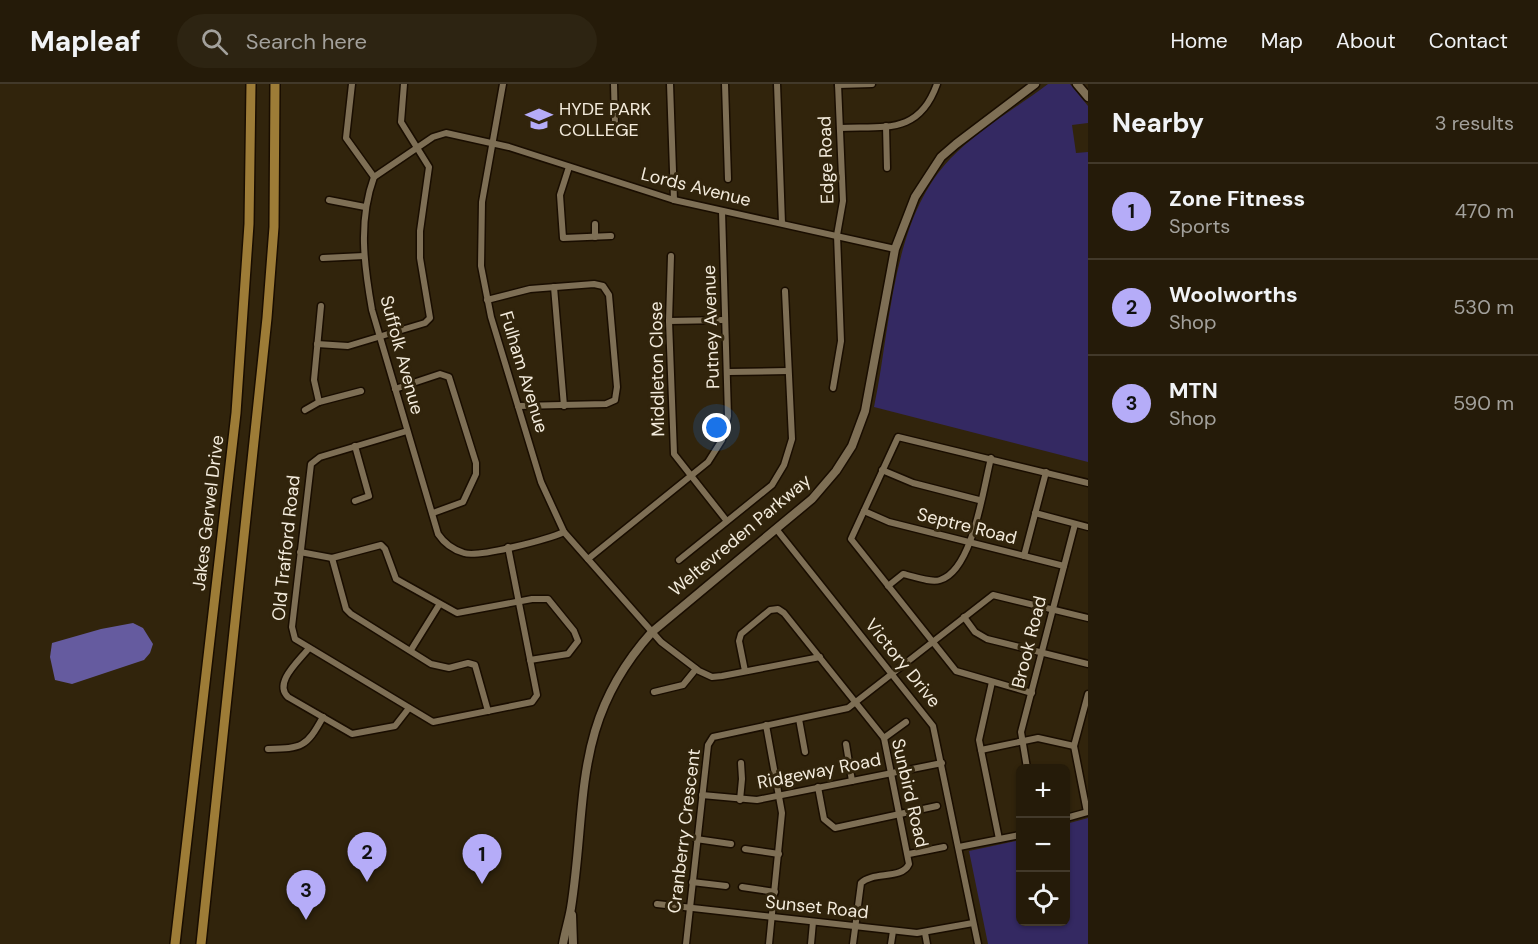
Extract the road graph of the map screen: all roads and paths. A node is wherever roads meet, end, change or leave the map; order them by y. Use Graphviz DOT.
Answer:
graph roads {
  1 [pos="251,84"];
  2 [pos="275,84"];
  3 [pos="352,84"];
  4 [pos="404,84"];
  5 [pos="503,84"];
  6 [pos="614,84"];
  7 [pos="670,84"];
  8 [pos="725,84"];
  9 [pos="777,84"];
  10 [pos="838,84"];
  11 [pos="872,84"];
  12 [pos="937,84"];
  13 [pos="1035,84"];
  14 [pos="1077,84"];
  15 [pos="1088,97"];
  16 [pos="615,125"];
  17 [pos="886,126"];
  18 [pos="840,128"];
  19 [pos="492,142"];
  20 [pos="417,148"];
  21 [pos="569,167"];
  22 [pos="887,168"];
  23 [pos="374,177"];
  24 [pos="728,179"];
  25 [pos="329,200"];
  26 [pos="674,200"];
  27 [pos="365,207"];
  28 [pos="722,211"];
  29 [pos="782,223"];
  30 [pos="595,224"];
  31 [pos="837,235"];
  32 [pos="611,236"];
  33 [pos="595,237"];
  34 [pos="895,249"];
  35 [pos="364,256"];
  36 [pos="671,256"];
  37 [pos="323,258"];
  38 [pos="554,287"];
  39 [pos="785,291"];
  40 [pos="487,300"];
  41 [pos="321,306"];
  42 [pos="724,320"];
  43 [pos="669,321"];
  44 [pos="379,339"];
  45 [pos="317,344"];
  46 [pos="788,371"];
  47 [pos="728,372"];
  48 [pos="833,388"];
  49 [pos="395,389"];
  50 [pos="361,391"];
  51 [pos="319,402"];
  52 [pos="518,406"];
  53 [pos="564,406"];
  54 [pos="305,410"];
  55 [pos="407,431"];
  56 [pos="355,446"];
  57 [pos="991,458"];
  58 [pos="882,470"];
  59 [pos="1046,472"];
  60 [pos="691,476"];
  61 [pos="1088,483"];
  62 [pos="980,500"];
  63 [pos="355,501"];
  64 [pos="864,511"];
  65 [pos="433,513"];
  66 [pos="1035,513"];
  67 [pos="726,520"];
  68 [pos="1074,524"];
  69 [pos="1088,527"];
  70 [pos="777,530"];
  71 [pos="564,532"];
  72 [pos="969,543"];
  73 [pos="508,547"];
  74 [pos="300,552"];
  75 [pos="1024,556"];
  76 [pos="332,558"];
  77 [pos="588,559"];
  78 [pos="679,560"];
  79 [pos="1064,566"];
  80 [pos="888,586"];
  81 [pos="519,602"];
  82 [pos="439,605"];
  83 [pos="1053,609"];
  84 [pos="964,617"];
  85 [pos="1088,618"];
  86 [pos="652,632"];
  87 [pos="932,641"];
  88 [pos="309,648"];
  89 [pos="411,650"];
  90 [pos="1042,652"];
  91 [pos="820,657"];
  92 [pos="530,660"];
  93 [pos="1088,664"];
  94 [pos="696,669"];
  95 [pos="745,671"];
  96 [pos="893,674"];
  97 [pos="992,682"];
  98 [pos="654,692"];
  99 [pos="1032,693"];
  100 [pos="1088,694"];
  101 [pos="857,702"];
  102 [pos="409,708"];
  103 [pos="488,711"];
  104 [pos="323,717"];
  105 [pos="799,718"];
  106 [pos="906,722"];
  107 [pos="766,725"];
  108 [pos="884,738"];
  109 [pos="1022,741"];
  110 [pos="846,744"];
  111 [pos="1074,746"];
  112 [pos="268,749"];
  113 [pos="981,750"];
  114 [pos="805,752"];
  115 [pos="741,763"];
  116 [pos="942,763"];
  117 [pos="1026,764"];
  118 [pos="892,772"];
  119 [pos="852,781"];
  120 [pos="818,787"];
  121 [pos="702,795"];
  122 [pos="780,795"];
  123 [pos="740,800"];
  124 [pos="937,806"];
  125 [pos="1088,812"];
  126 [pos="901,814"];
  127 [pos="1070,817"];
  128 [pos="1016,836"];
  129 [pos="696,839"];
  130 [pos="999,839"];
  131 [pos="731,844"];
  132 [pos="944,847"];
  133 [pos="958,847"];
  134 [pos="745,849"];
  135 [pos="779,854"];
  136 [pos="909,854"];
  137 [pos="692,882"];
  138 [pos="726,886"];
  139 [pos="742,887"];
  140 [pos="775,892"];
  141 [pos="657,904"];
  142 [pos="690,908"];
  143 [pos="571,909"];
  144 [pos="772,917"];
  145 [pos="813,922"];
  146 [pos="973,923"];
  147 [pos="854,927"];
  148 [pos="893,931"];
  149 [pos="925,933"];
  150 [pos="176,944"];
  151 [pos="201,944"];
  152 [pos="563,944"];
  153 [pos="573,944"];
  154 [pos="686,944"];
  155 [pos="770,944"];
  156 [pos="811,944"];
  157 [pos="853,944"];
  158 [pos="891,944"];
  159 [pos="927,944"];
  160 [pos="978,944"];
  1 -- 150 [label="main road, Jakes Gerwel Drive"];
  2 -- 151 [label="main road, Jakes Gerwel Drive"];
  3 -- 23 [label="street"];
  4 -- 20 [label="street"];
  5 -- 19 [label="street, Fulham Avenue"];
  6 -- 16 [label="street"];
  7 -- 26 [label="street"];
  8 -- 24 [label="street"];
  9 -- 29 [label="street"];
  10 -- 11 [label="street"];
  10 -- 18 [label="street, Edge Road"];
  12 -- 17 [label="street"];
  13 -- 34 [label="street, Weltevreden Parkway"];
  14 -- 15 [label="street"];
  17 -- 18 [label="street"];
  17 -- 22 [label="street"];
  18 -- 31 [label="street, Edge Road"];
  19 -- 20 [label="street"];
  19 -- 21 [label="street, Lords Avenue"];
  19 -- 40 [label="street, Fulham Avenue"];
  20 -- 23 [label="street"];
  20 -- 44 [label="street"];
  21 -- 26 [label="street, Lords Avenue"];
  21 -- 33 [label="street"];
  23 -- 27 [label="street, Suffolk Avenue"];
  25 -- 27 [label="street"];
  26 -- 28 [label="street, Lords Avenue"];
  27 -- 35 [label="street, Suffolk Avenue"];
  28 -- 29 [label="street, Lords Avenue"];
  28 -- 42 [label="street, Putney Avenue"];
  29 -- 31 [label="street, Lords Avenue"];
  30 -- 33 [label="street"];
  31 -- 34 [label="street, Lords Avenue"];
  31 -- 48 [label="street, Edge Road"];
  32 -- 33 [label="street"];
  34 -- 70 [label="street, Weltevreden Parkway"];
  35 -- 37 [label="street"];
  35 -- 44 [label="street, Suffolk Avenue"];
  36 -- 43 [label="street, Middleton Close"];
  38 -- 40 [label="street"];
  38 -- 53 [label="street"];
  38 -- 53 [label="street"];
  39 -- 46 [label="street"];
  40 -- 52 [label="street, Fulham Avenue"];
  41 -- 45 [label="street"];
  42 -- 43 [label="street"];
  42 -- 47 [label="street, Putney Avenue"];
  43 -- 60 [label="street, Middleton Close"];
  44 -- 45 [label="street"];
  44 -- 49 [label="street, Suffolk Avenue"];
  45 -- 51 [label="street"];
  46 -- 47 [label="street"];
  46 -- 67 [label="street"];
  47 -- 60 [label="street, Putney Avenue"];
  49 -- 55 [label="street, Suffolk Avenue"];
  49 -- 65 [label="street"];
  50 -- 51 [label="street"];
  51 -- 54 [label="street"];
  52 -- 53 [label="street"];
  52 -- 71 [label="street, Fulham Avenue"];
  55 -- 56 [label="street, Old Trafford Road"];
  55 -- 65 [label="street, Suffolk Avenue"];
  56 -- 63 [label="street"];
  56 -- 74 [label="street, Old Trafford Road"];
  57 -- 58 [label="street"];
  57 -- 59 [label="street"];
  57 -- 62 [label="street"];
  58 -- 62 [label="street"];
  58 -- 64 [label="street"];
  59 -- 61 [label="street"];
  59 -- 66 [label="street"];
  60 -- 67 [label="street, Middleton Close"];
  60 -- 77 [label="street, Putney Avenue"];
  62 -- 72 [label="street"];
  64 -- 72 [label="street, Septre Road"];
  64 -- 80 [label="street"];
  65 -- 73 [label="street, Suffolk Avenue"];
  66 -- 68 [label="street"];
  66 -- 75 [label="street"];
  67 -- 78 [label="street"];
  68 -- 69 [label="street"];
  68 -- 79 [label="street, Brook Road"];
  70 -- 86 [label="street, Weltevreden Parkway"];
  70 -- 96 [label="street, Victory Drive"];
  71 -- 73 [label="street, Suffolk Avenue"];
  71 -- 77 [label="street, Fulham Avenue"];
  72 -- 75 [label="street, Septre Road"];
  72 -- 80 [label="street"];
  73 -- 81 [label="street, Old Trafford Road"];
  74 -- 76 [label="street"];
  74 -- 88 [label="street, Old Trafford Road"];
  75 -- 79 [label="street, Septre Road"];
  76 -- 82 [label="street"];
  76 -- 89 [label="street"];
  77 -- 86 [label="street, Fulham Avenue"];
  79 -- 83 [label="street, Brook Road"];
  80 -- 87 [label="street"];
  81 -- 82 [label="street"];
  81 -- 92 [label="street, Old Trafford Road"];
  81 -- 92 [label="street"];
  82 -- 89 [label="street"];
  83 -- 84 [label="street, Cranberry Crescent"];
  83 -- 85 [label="street"];
  83 -- 90 [label="street, Brook Road"];
  84 -- 87 [label="street, Cranberry Crescent"];
  84 -- 90 [label="street"];
  86 -- 94 [label="street"];
  86 -- 143 [label="street, Weltevreden Parkway"];
  87 -- 96 [label="street, Cranberry Crescent"];
  87 -- 97 [label="street"];
  88 -- 102 [label="street, Old Trafford Road"];
  88 -- 104 [label="street"];
  89 -- 103 [label="street"];
  90 -- 93 [label="street"];
  90 -- 99 [label="street, Brook Road"];
  91 -- 95 [label="street"];
  91 -- 95 [label="street, Sunbird Road"];
  91 -- 101 [label="street, Sunbird Road"];
  92 -- 103 [label="street, Old Trafford Road"];
  94 -- 95 [label="street"];
  94 -- 98 [label="street"];
  96 -- 101 [label="street, Cranberry Crescent"];
  96 -- 116 [label="street, Victory Drive"];
  97 -- 99 [label="street"];
  97 -- 113 [label="street"];
  99 -- 109 [label="street, Brook Road"];
  100 -- 111 [label="street"];
  101 -- 105 [label="street, Cranberry Crescent"];
  101 -- 108 [label="street, Sunbird Road"];
  102 -- 103 [label="street, Old Trafford Road"];
  102 -- 104 [label="street"];
  104 -- 112 [label="street"];
  105 -- 107 [label="street, Cranberry Crescent"];
  105 -- 114 [label="street"];
  106 -- 108 [label="street"];
  107 -- 121 [label="street, Cranberry Crescent"];
  107 -- 122 [label="street"];
  108 -- 118 [label="street, Sunbird Road"];
  109 -- 111 [label="street"];
  109 -- 113 [label="street"];
  109 -- 117 [label="street, Brook Road"];
  110 -- 119 [label="street"];
  111 -- 125 [label="street"];
  113 -- 130 [label="street"];
  115 -- 123 [label="street"];
  116 -- 118 [label="street, Ridgeway Road"];
  116 -- 133 [label="street, Victory Drive"];
  118 -- 119 [label="street, Ridgeway Road"];
  118 -- 126 [label="street, Sunbird Road"];
  119 -- 120 [label="street, Ridgeway Road"];
  120 -- 122 [label="street, Ridgeway Road"];
  120 -- 126 [label="street"];
  121 -- 123 [label="street, Ridgeway Road"];
  121 -- 129 [label="street, Cranberry Crescent"];
  122 -- 123 [label="street, Ridgeway Road"];
  122 -- 135 [label="street"];
  124 -- 126 [label="street"];
  125 -- 127 [label="street"];
  126 -- 136 [label="street, Sunbird Road"];
  128 -- 130 [label="street"];
  129 -- 131 [label="street"];
  129 -- 137 [label="street, Cranberry Crescent"];
  130 -- 133 [label="street"];
  132 -- 136 [label="street"];
  133 -- 146 [label="street, Victory Drive"];
  134 -- 135 [label="street"];
  135 -- 140 [label="street"];
  136 -- 147 [label="street, Sunbird Road"];
  137 -- 138 [label="street"];
  137 -- 142 [label="street, Cranberry Crescent"];
  139 -- 140 [label="street"];
  140 -- 144 [label="street"];
  141 -- 142 [label="street, Sunset Road"];
  142 -- 144 [label="street, Sunset Road"];
  142 -- 154 [label="street, Cranberry Crescent"];
  143 -- 152 [label="street, Weltevreden Parkway"];
  143 -- 153 [label="street, Weltevreden Parkway"];
  144 -- 145 [label="street, Sunset Road"];
  144 -- 155 [label="street"];
  145 -- 147 [label="street, Sunset Road"];
  145 -- 156 [label="street"];
  146 -- 149 [label="street, Sunset Road"];
  146 -- 160 [label="street, Victory Drive"];
  147 -- 148 [label="street, Sunset Road"];
  147 -- 157 [label="street"];
  148 -- 149 [label="street, Sunset Road"];
  148 -- 158 [label="street"];
  149 -- 159 [label="street"];
}
